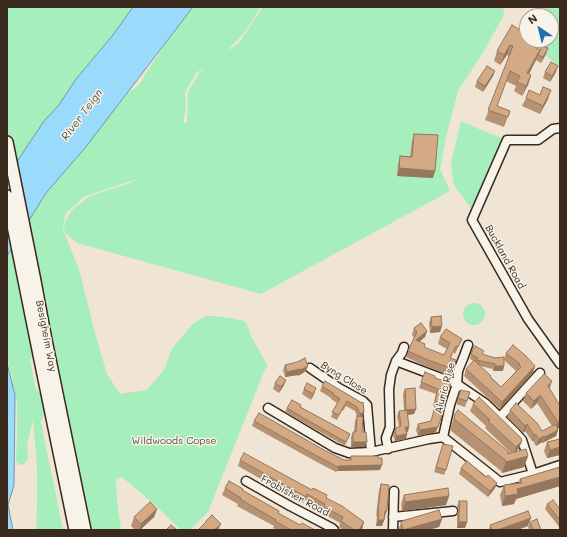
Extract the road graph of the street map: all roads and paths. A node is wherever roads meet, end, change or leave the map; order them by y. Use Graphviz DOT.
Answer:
graph roads {
  1 [pos="560,128"];
  2 [pos="7,142"];
  3 [pos="7,196"];
  4 [pos="30,283"];
  5 [pos="468,345"];
  6 [pos="404,347"];
  7 [pos="396,361"];
  8 [pos="560,364"];
  9 [pos="310,368"];
  10 [pos="540,373"];
  11 [pos="456,384"];
  12 [pos="268,408"];
  13 [pos="500,417"];
  14 [pos="443,437"];
  15 [pos="388,449"];
  16 [pos="371,452"];
  17 [pos="560,465"];
  18 [pos="533,474"];
  19 [pos="246,481"];
  20 [pos="394,491"];
  21 [pos="453,511"];
  22 [pos="393,517"];
  23 [pos="76,530"];
  24 [pos="86,530"];
  25 [pos="334,530"];
  26 [pos="393,530"];
  1 -- 8 [label="street, Buckland Road"];
  2 -- 4 [label="highway, Besigheim Way"];
  3 -- 4 [label="highway, Besigheim Way"];
  4 -- 23 [label="highway, Besigheim Way"];
  4 -- 24 [label="highway, Besigheim Way"];
  5 -- 11 [label="street, Aluric Rise"];
  6 -- 7 [label="street"];
  7 -- 11 [label="street"];
  7 -- 15 [label="street"];
  9 -- 16 [label="street, Byng Close"];
  10 -- 13 [label="street"];
  11 -- 13 [label="street"];
  11 -- 14 [label="street, Aluric Rise"];
  12 -- 16 [label="street"];
  13 -- 18 [label="street"];
  14 -- 15 [label="street"];
  14 -- 18 [label="street"];
  15 -- 16 [label="street"];
  17 -- 18 [label="street"];
  19 -- 25 [label="street, Frobisher Road"];
  20 -- 22 [label="street"];
  21 -- 22 [label="street"];
  22 -- 26 [label="street"];
}
